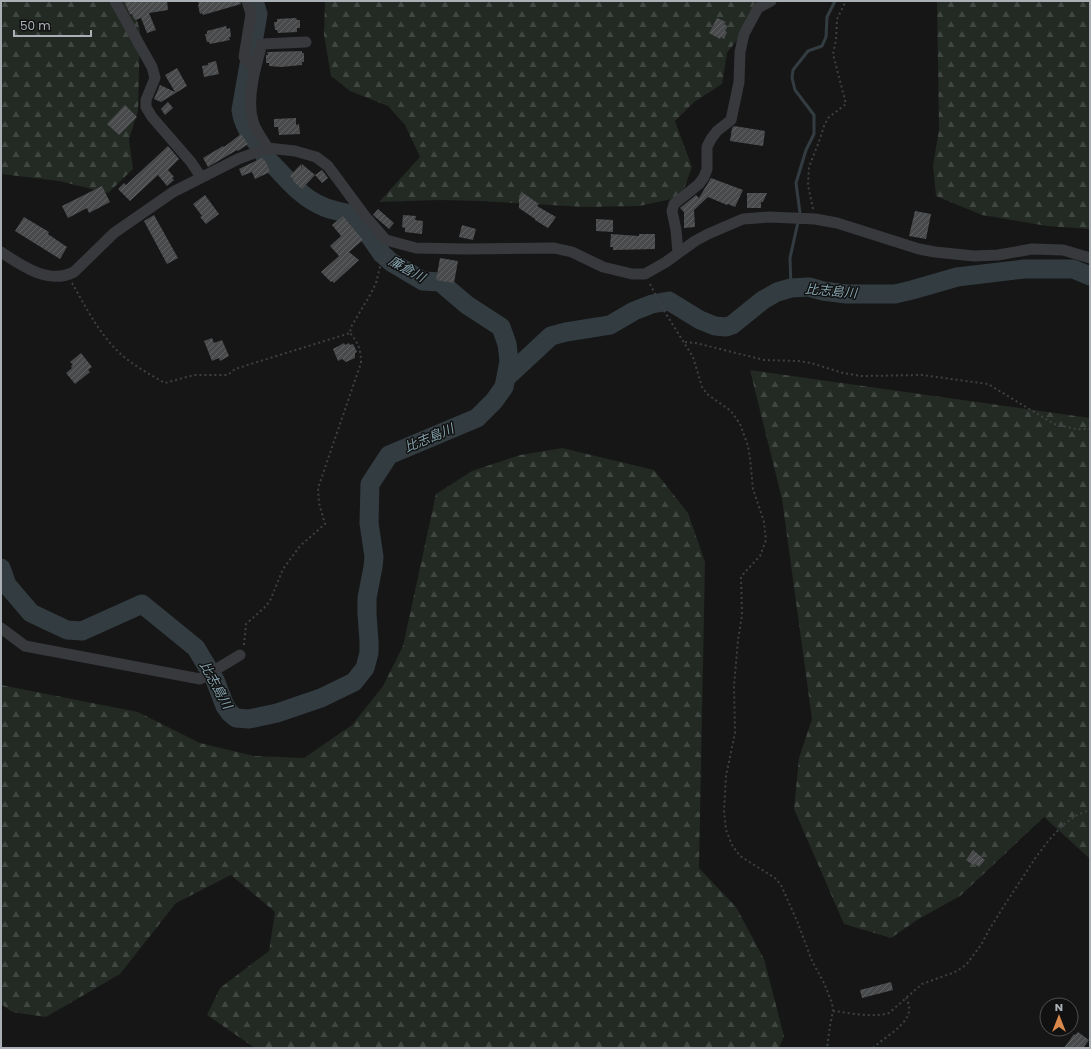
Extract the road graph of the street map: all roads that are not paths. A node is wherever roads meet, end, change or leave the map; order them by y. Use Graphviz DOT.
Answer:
graph roads {
  1 [pos="115,1"];
  2 [pos="247,1"];
  3 [pos="771,1"];
  4 [pos="306,42"];
  5 [pos="255,69"];
  6 [pos="268,148"];
  7 [pos="201,177"];
  8 [pos="1,252"];
  9 [pos="678,253"];
  10 [pos="1090,258"];
  11 [pos="1,628"];
  12 [pos="240,655"];
  1 -- 7 [label="street"];
  2 -- 5 [label="street"];
  3 -- 9 [label="street"];
  4 -- 5 [label="street"];
  5 -- 6 [label="street"];
  6 -- 7 [label="street"];
  6 -- 9 [label="street"];
  7 -- 8 [label="street"];
  9 -- 10 [label="street"];
  11 -- 12 [label="street"];
}
